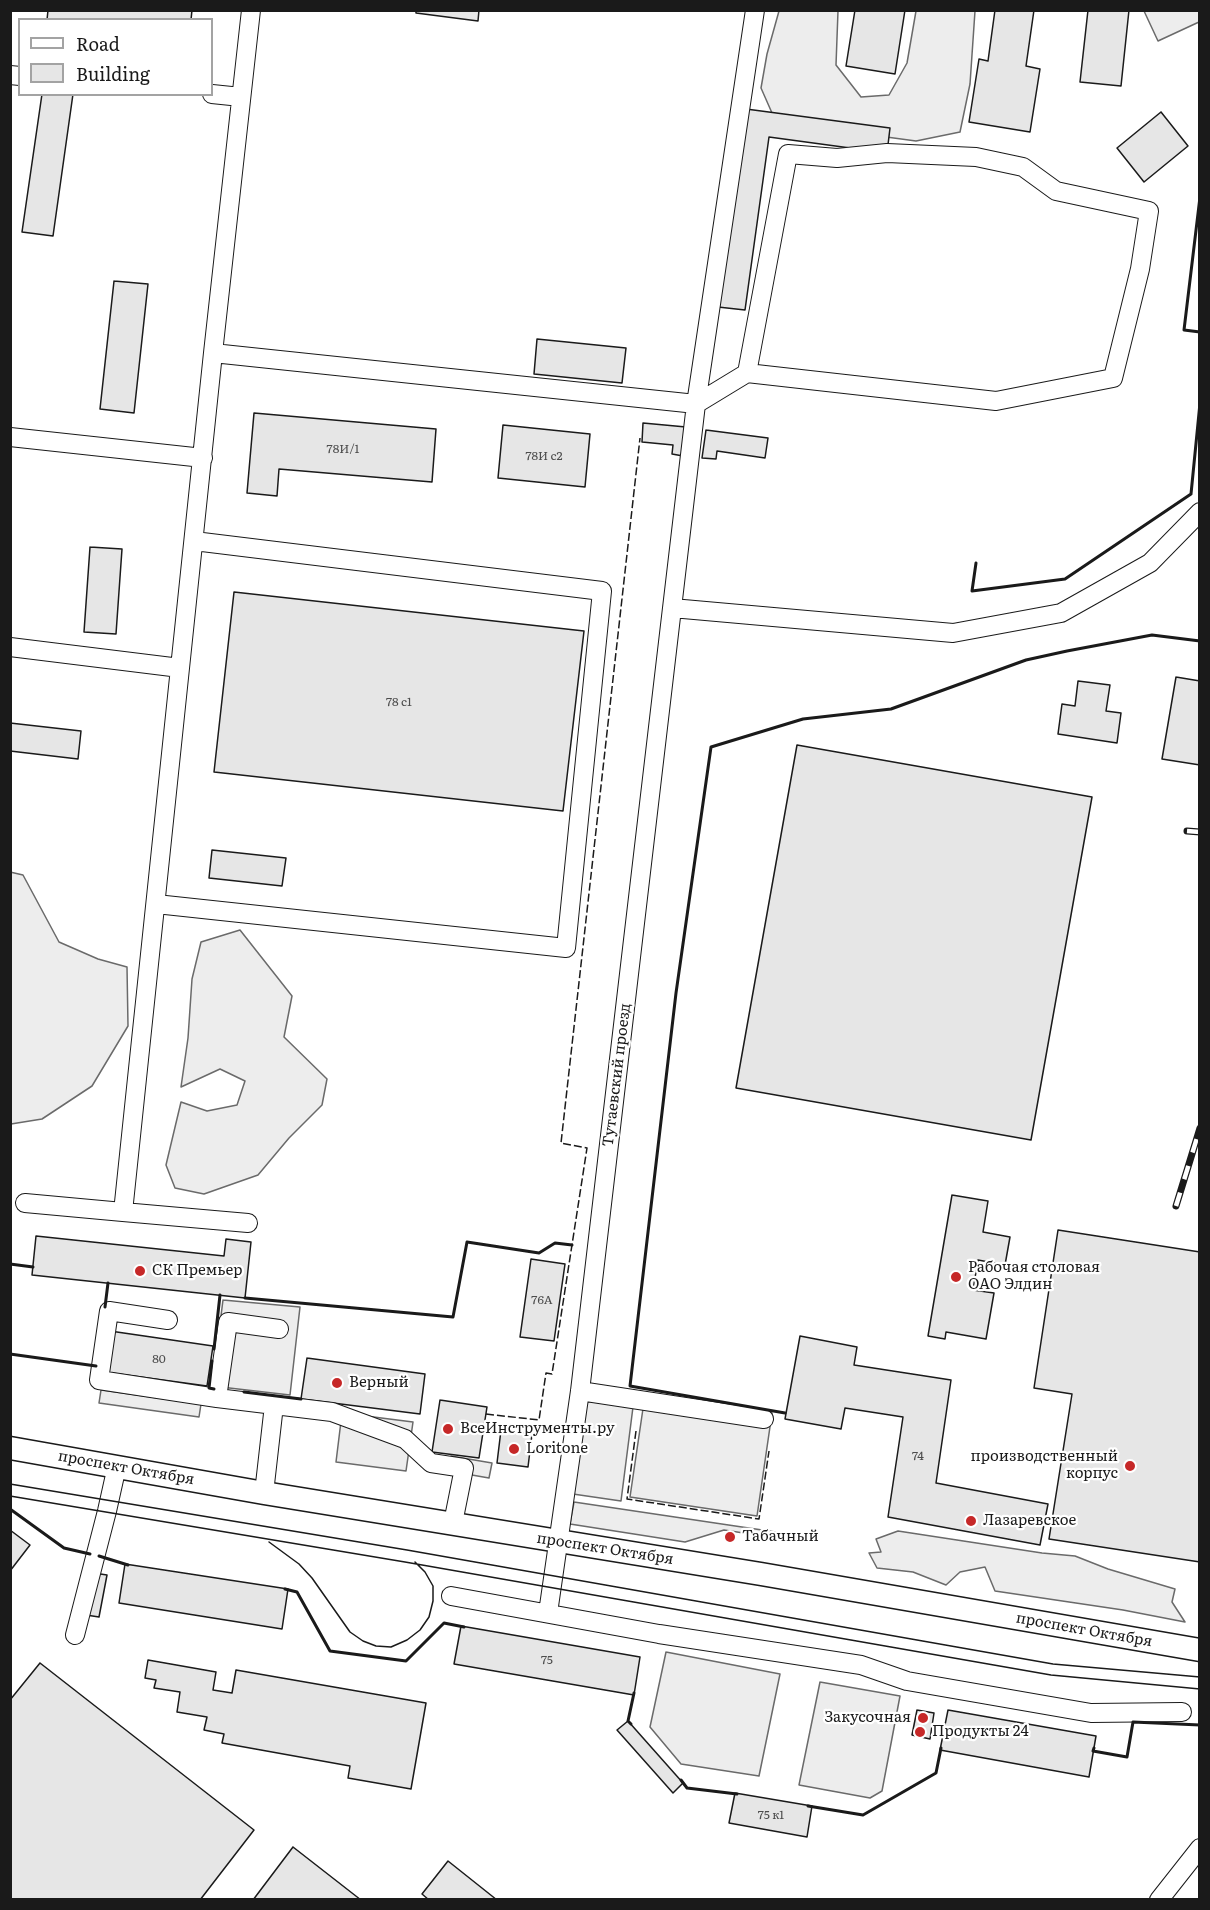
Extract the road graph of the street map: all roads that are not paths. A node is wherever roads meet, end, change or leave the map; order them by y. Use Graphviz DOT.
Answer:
graph roads {
  1 [pos="251,10"];
  2 [pos="755,10"];
  3 [pos="213,94"];
  4 [pos="241,97"];
  5 [pos="213,353"];
  6 [pos="747,372"];
  7 [pos="696,404"];
  8 [pos="10,438"];
  9 [pos="203,458"];
  10 [pos="1200,512"];
  11 [pos="194,541"];
  12 [pos="672,608"];
  13 [pos="10,647"];
  14 [pos="180,668"];
  15 [pos="156,904"];
  16 [pos="25,1203"];
  17 [pos="123,1212"];
  18 [pos="248,1223"];
  19 [pos="168,1320"];
  20 [pos="279,1329"];
  21 [pos="580,1391"];
  22 [pos="217,1398"];
  23 [pos="274,1405"];
  24 [pos="764,1419"];
  25 [pos="10,1448"];
  26 [pos="117,1466"];
  27 [pos="264,1493"];
  28 [pos="453,1523"];
  29 [pos="558,1541"];
  30 [pos="452,1596"];
  31 [pos="548,1613"];
  32 [pos="75,1635"];
  33 [pos="1200,1650"];
  34 [pos="1182,1712"];
  35 [pos="1200,1848"];
  36 [pos="1159,1899"];
  1 -- 4 [label="street"];
  2 -- 7 [label="street, Тутаевский проезд"];
  3 -- 4 [label="street"];
  4 -- 5 [label="street"];
  5 -- 7 [label="street"];
  5 -- 9 [label="street"];
  6 -- 6 [label="street"];
  6 -- 7 [label="street"];
  7 -- 12 [label="street, Тутаевский проезд"];
  8 -- 9 [label="street"];
  9 -- 11 [label="street"];
  10 -- 12 [label="street"];
  11 -- 14 [label="street"];
  11 -- 15 [label="street"];
  12 -- 21 [label="street, Тутаевский проезд"];
  13 -- 14 [label="street"];
  14 -- 15 [label="street"];
  15 -- 17 [label="street"];
  16 -- 17 [label="street"];
  17 -- 18 [label="street"];
  19 -- 22 [label="street"];
  20 -- 22 [label="street"];
  21 -- 24 [label="street"];
  21 -- 29 [label="street, Тутаевский проезд"];
  22 -- 23 [label="street"];
  23 -- 27 [label="street"];
  23 -- 28 [label="street"];
  25 -- 26 [label="main road, проспект Октября"];
  26 -- 27 [label="main road, проспект Октября"];
  26 -- 32 [label="street"];
  27 -- 28 [label="main road, проспект Октября"];
  28 -- 29 [label="main road, проспект Октября"];
  29 -- 31 [label="street, Тутаевский проезд"];
  29 -- 33 [label="main road, проспект Октября"];
  30 -- 31 [label="street"];
  31 -- 34 [label="street"];
  35 -- 36 [label="street"];
}
